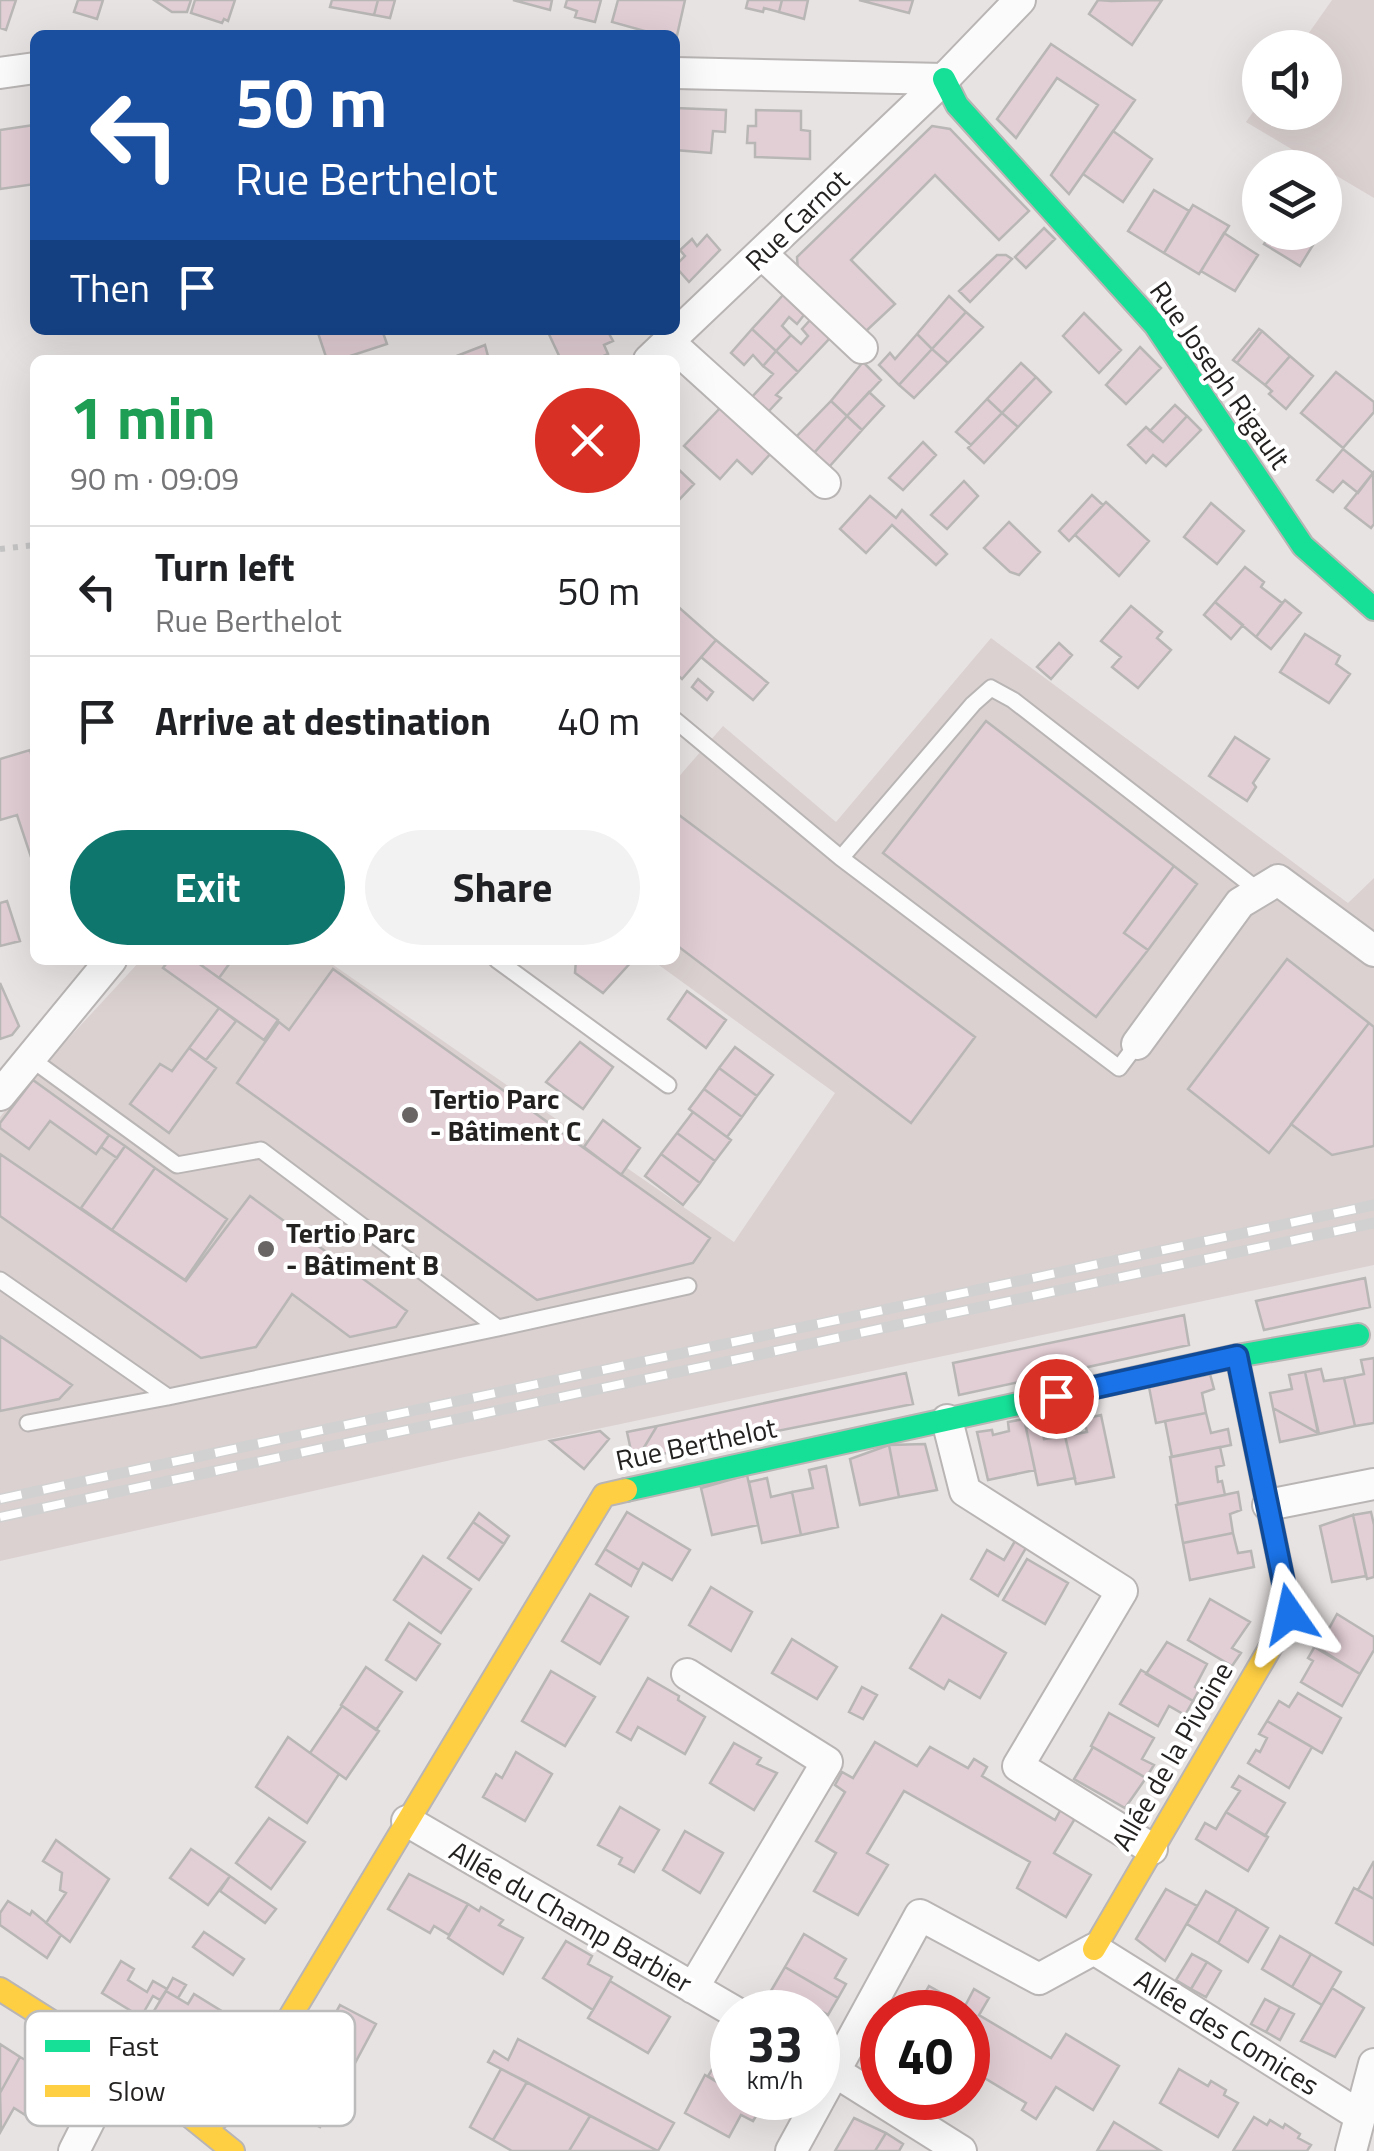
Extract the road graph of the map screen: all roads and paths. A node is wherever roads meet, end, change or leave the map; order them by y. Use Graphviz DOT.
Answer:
graph roads {
  1 [pos="1020,0"];
  2 [pos="30,69"];
  3 [pos="680,72"];
  4 [pos="0,73"];
  5 [pos="944,79"];
  6 [pos="762,254"];
  7 [pos="680,331"];
  8 [pos="862,348"];
  9 [pos="680,368"];
  10 [pos="825,483"];
  11 [pos="30,545"];
  12 [pos="0,550"];
  13 [pos="1374,609"];
  14 [pos="680,724"];
  15 [pos="841,858"];
  16 [pos="1258,892"];
  17 [pos="1374,951"];
  18 [pos="107,965"];
  19 [pos="504,965"];
  20 [pos="1137,1044"];
  21 [pos="30,1058"];
  22 [pos="668,1085"];
  23 [pos="1,1092"];
  24 [pos="0,1280"];
  25 [pos="688,1286"];
  26 [pos="498,1328"];
  27 [pos="1358,1335"];
  28 [pos="1237,1356"];
  29 [pos="168,1396"];
  30 [pos="947,1420"];
  31 [pos="28,1423"];
  32 [pos="1374,1484"];
  33 [pos="1268,1506"];
  34 [pos="687,1674"];
  35 [pos="408,1820"];
  36 [pos="1152,1849"];
  37 [pos="1094,1948"];
  38 [pos="693,1988"];
  39 [pos="0,1989"];
  40 [pos="710,1998"];
  41 [pos="36,2011"];
  42 [pos="293,2011"];
  43 [pos="840,2046"];
  44 [pos="1374,2064"];
  45 [pos="840,2075"];
  46 [pos="1360,2115"];
  47 [pos="804,2120"];
  48 [pos="87,2126"];
  49 [pos="207,2126"];
  50 [pos="74,2151"];
  51 [pos="234,2151"];
  52 [pos="247,2151"];
  53 [pos="791,2151"];
  54 [pos="961,2151"];
  55 [pos="1351,2151"];
  1 -- 5 [label="street, Rue Carnot"];
  2 -- 4 [label="street"];
  3 -- 5 [label="street"];
  5 -- 6 [label="street, Rue Carnot"];
  5 -- 13 [label="street, Rue Joseph Rigault"];
  6 -- 7 [label="street, Rue Carnot"];
  6 -- 8 [label="street"];
  9 -- 10 [label="street"];
  11 -- 12 [label="path"];
  14 -- 15 [label="lane"];
  15 -- 16 [label="lane"];
  15 -- 20 [label="lane"];
  16 -- 17 [label="street"];
  16 -- 20 [label="street"];
  18 -- 21 [label="street"];
  19 -- 22 [label="lane"];
  21 -- 23 [label="street"];
  21 -- 26 [label="lane"];
  24 -- 29 [label="lane"];
  25 -- 26 [label="lane"];
  26 -- 29 [label="lane"];
  27 -- 28 [label="street, Rue Berthelot"];
  28 -- 30 [label="street, Rue Berthelot"];
  28 -- 33 [label="street, Allée de la Pivoine"];
  29 -- 31 [label="lane"];
  30 -- 35 [label="street, Rue Berthelot"];
  30 -- 36 [label="street"];
  32 -- 33 [label="street"];
  33 -- 36 [label="street, Allée de la Pivoine"];
  34 -- 38 [label="street"];
  35 -- 38 [label="street, Allée du Champ Barbier"];
  35 -- 42 [label="street, Rue Berthelot"];
  36 -- 37 [label="street, Allée de la Pivoine"];
  37 -- 43 [label="street"];
  37 -- 46 [label="street, Allée des Comices"];
  38 -- 40 [label="street, Allée du Champ Barbier"];
  39 -- 41 [label="street"];
  44 -- 46 [label="street"];
  45 -- 54 [label="street"];
  46 -- 55 [label="street"];
  47 -- 53 [label="street"];
  48 -- 50 [label="street"];
  49 -- 51 [label="street"];
  49 -- 52 [label="street"];
}
